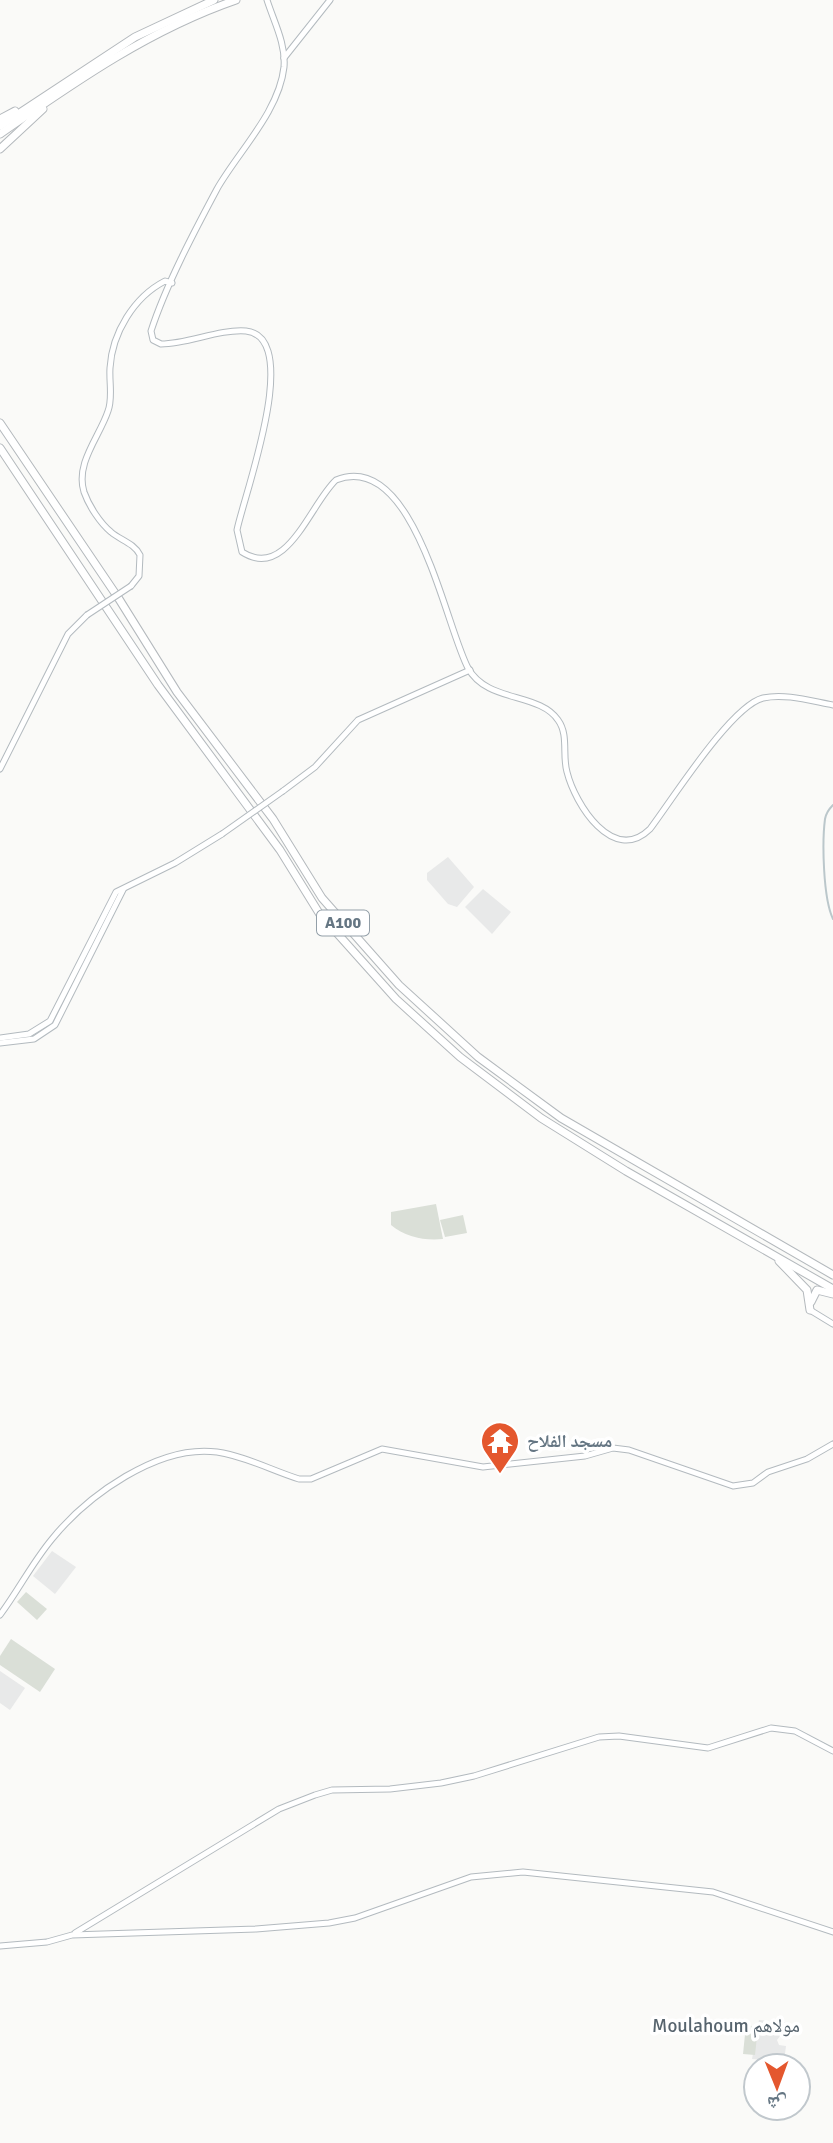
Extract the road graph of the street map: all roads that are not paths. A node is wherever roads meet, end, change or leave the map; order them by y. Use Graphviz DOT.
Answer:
graph roads {
  1 [pos="214,0"];
  2 [pos="236,0"];
  3 [pos="267,0"];
  4 [pos="327,2"];
  5 [pos="284,58"];
  6 [pos="53,94"];
  7 [pos="0,118"];
  8 [pos="0,126"];
  9 [pos="0,134"];
  10 [pos="0,149"];
  11 [pos="172,284"];
  12 [pos="0,423"];
  13 [pos="0,448"];
  14 [pos="470,670"];
  15 [pos="833,705"];
  16 [pos="0,769"];
  17 [pos="0,1041"];
  18 [pos="771,1253"];
  19 [pos="833,1275"];
  20 [pos="833,1291"];
  21 [pos="810,1310"];
  22 [pos="833,1324"];
  23 [pos="833,1444"];
  24 [pos="0,1615"];
  25 [pos="833,1751"];
  26 [pos="833,1932"];
  27 [pos="72,1935"];
  28 [pos="0,1946"];
  1 -- 6 [label="highway"];
  2 -- 6 [label="highway"];
  3 -- 5 [label="main road"];
  4 -- 5 [label="main road"];
  5 -- 11 [label="main road"];
  6 -- 7 [label="highway"];
  6 -- 8 [label="highway"];
  6 -- 9 [label="highway"];
  6 -- 10 [label="highway"];
  11 -- 14 [label="main road"];
  11 -- 16 [label="main road, bridge"];
  12 -- 19 [label="highway, A100"];
  13 -- 18 [label="highway, A100"];
  14 -- 15 [label="main road"];
  14 -- 17 [label="main road, bridge"];
  18 -- 20 [label="highway, A100"];
  18 -- 21 [label="highway"];
  20 -- 21 [label="highway"];
  21 -- 22 [label="main road"];
  23 -- 24 [label="main road"];
  25 -- 27 [label="main road"];
  26 -- 27 [label="main road"];
  27 -- 28 [label="main road"];
}
